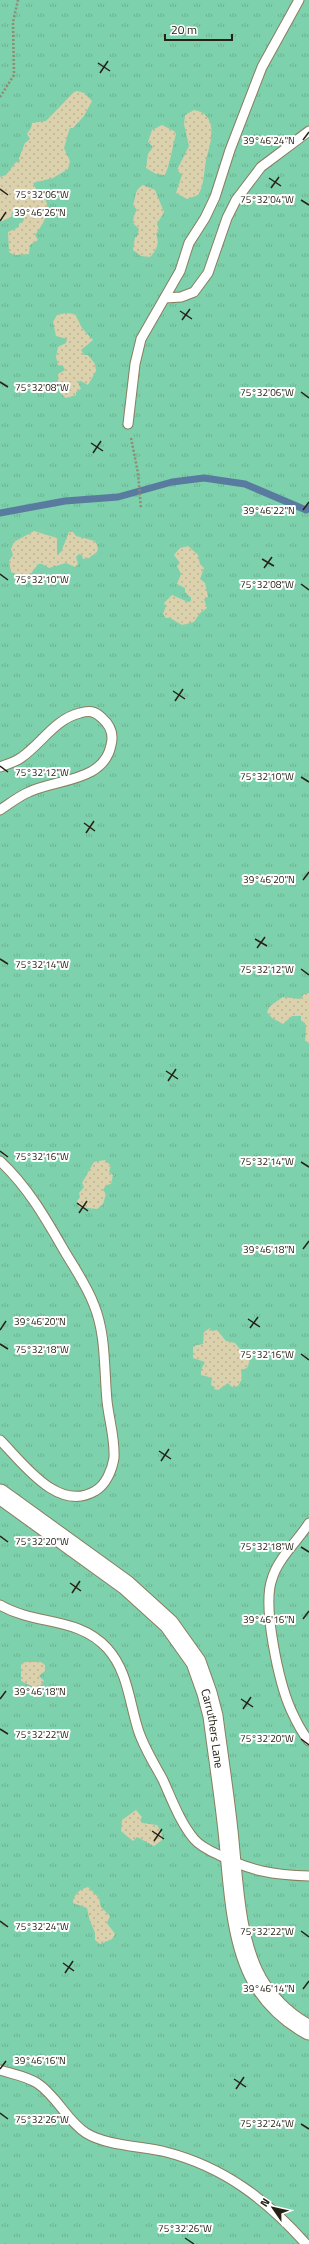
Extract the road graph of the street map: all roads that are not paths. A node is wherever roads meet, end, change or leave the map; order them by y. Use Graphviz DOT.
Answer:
graph roads {
  1 [pos="299,0"];
  2 [pos="309,131"];
  3 [pos="165,298"];
  4 [pos="128,424"];
  5 [pos="0,767"];
  6 [pos="0,810"];
  7 [pos="0,1161"];
  8 [pos="0,1440"];
  9 [pos="0,1494"];
  10 [pos="309,1523"];
  11 [pos="0,1605"];
  12 [pos="309,1742"];
  13 [pos="231,1862"];
  14 [pos="309,1876"];
  15 [pos="309,2030"];
  16 [pos="0,2070"];
  17 [pos="306,2244"];
  1 -- 3 [label="lane"];
  2 -- 3 [label="lane"];
  3 -- 4 [label="lane"];
  5 -- 6 [label="lane"];
  7 -- 8 [label="lane"];
  9 -- 13 [label="street, Carruthers Lane"];
  10 -- 12 [label="lane"];
  11 -- 13 [label="lane"];
  13 -- 14 [label="lane"];
  13 -- 15 [label="street, Carruthers Lane"];
  16 -- 17 [label="lane"];
}
